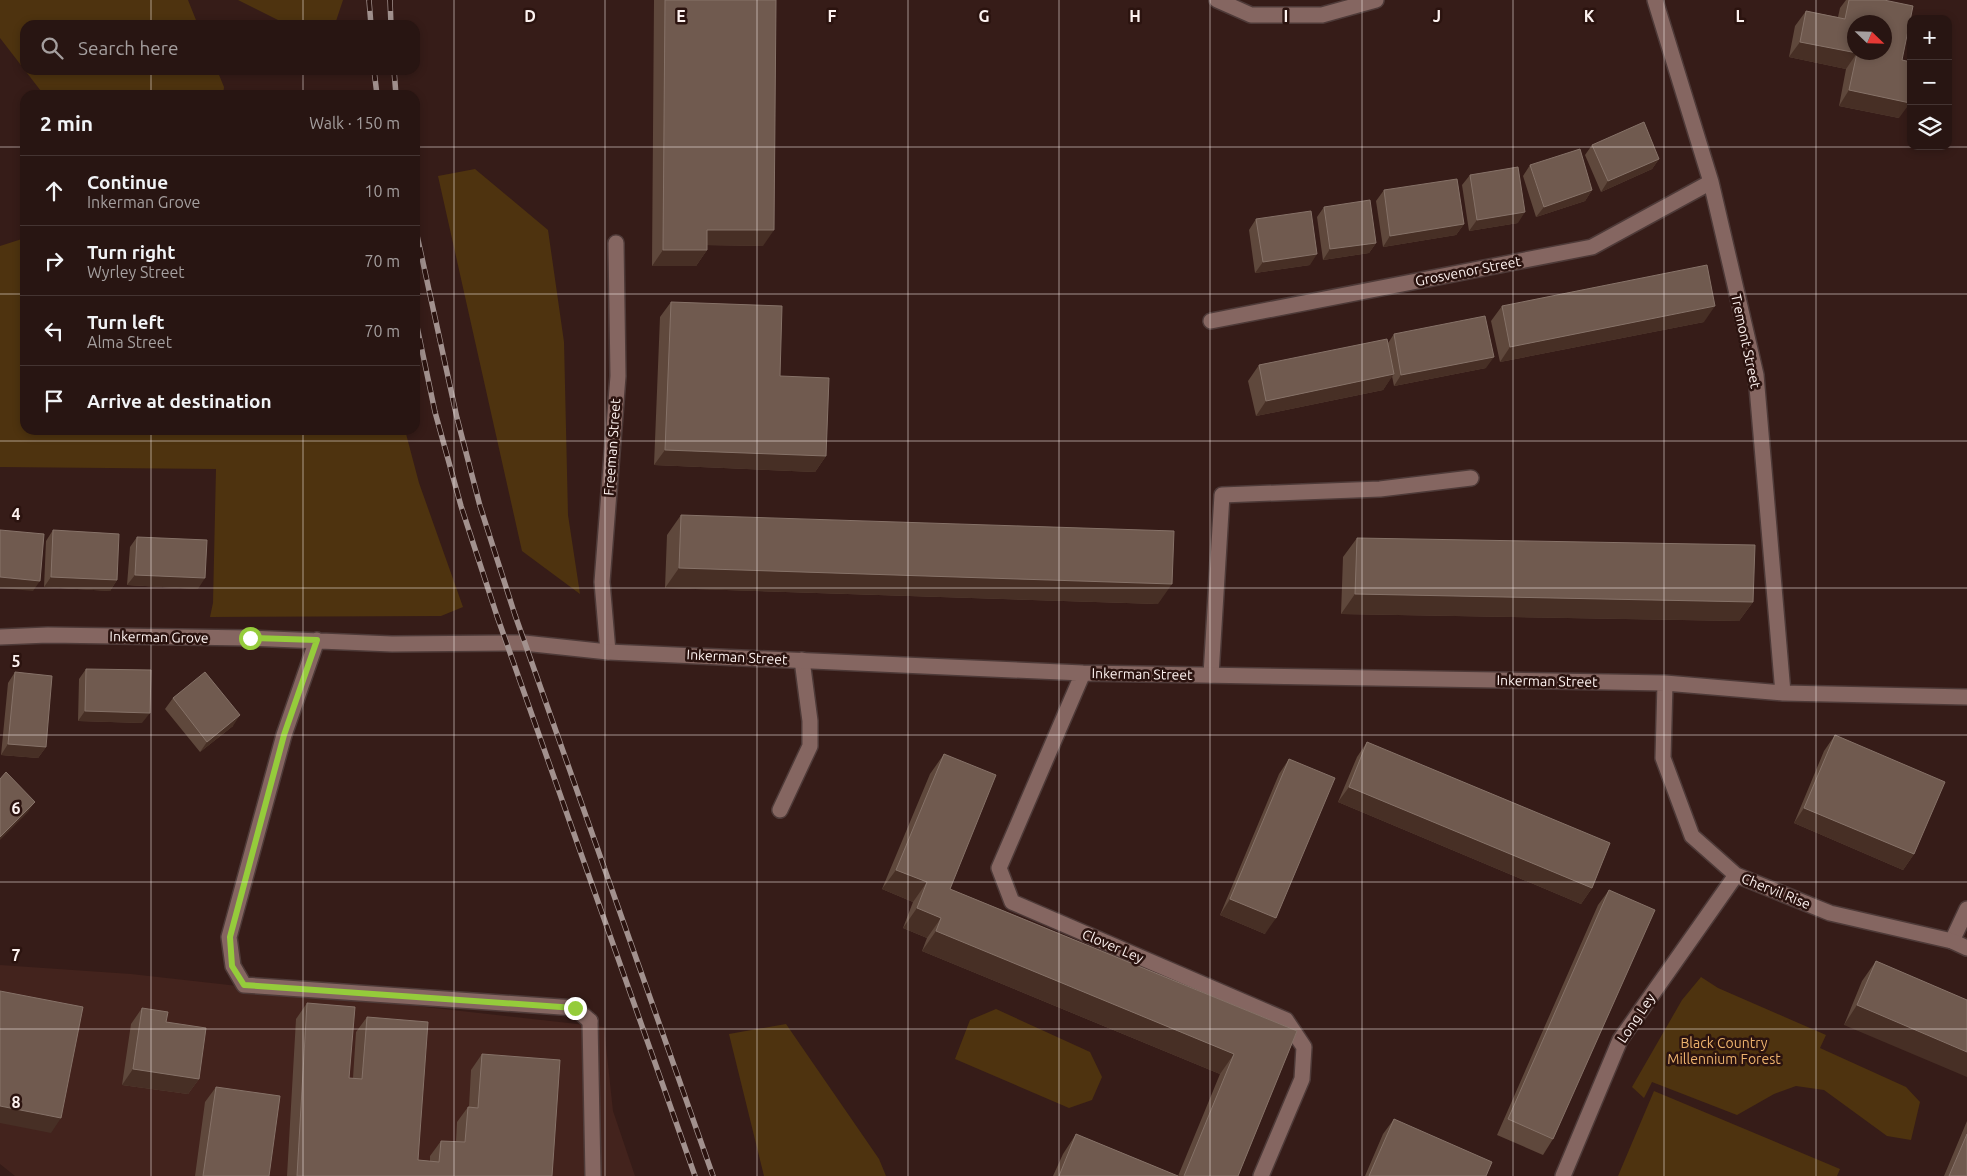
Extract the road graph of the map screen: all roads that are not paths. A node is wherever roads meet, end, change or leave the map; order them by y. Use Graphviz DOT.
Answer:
graph roads {
  1 [pos="1217,0"];
  2 [pos="1376,0"];
  3 [pos="1655,0"];
  4 [pos="1711,182"];
  5 [pos="616,243"];
  6 [pos="1211,321"];
  7 [pos="1472,478"];
  8 [pos="0,637"];
  9 [pos="317,640"];
  10 [pos="608,652"];
  11 [pos="802,660"];
  12 [pos="1083,673"];
  13 [pos="1211,675"];
  14 [pos="1665,684"];
  15 [pos="1782,693"];
  16 [pos="1967,697"];
  17 [pos="780,810"];
  18 [pos="1736,875"];
  19 [pos="1967,909"];
  20 [pos="1952,941"];
  21 [pos="1967,948"];
  22 [pos="592,1176"];
  23 [pos="1261,1176"];
  24 [pos="1563,1176"];
  1 -- 2 [label="street"];
  3 -- 4 [label="street, Tremont Street"];
  4 -- 6 [label="street, Grosvenor Street"];
  4 -- 15 [label="street, Tremont Street"];
  5 -- 10 [label="street, Freeman Street"];
  7 -- 13 [label="street"];
  8 -- 9 [label="street, Inkerman Grove"];
  9 -- 10 [label="street, Inkerman Street"];
  9 -- 22 [label="street"];
  10 -- 11 [label="street, Inkerman Street"];
  11 -- 12 [label="street, Inkerman Street"];
  11 -- 17 [label="street"];
  12 -- 13 [label="street, Inkerman Street"];
  12 -- 23 [label="street, Clover Ley"];
  13 -- 14 [label="street, Inkerman Street"];
  14 -- 15 [label="street, Inkerman Street"];
  14 -- 18 [label="street, Chervil Rise"];
  15 -- 16 [label="street, Inkerman Street"];
  18 -- 20 [label="street, Chervil Rise"];
  18 -- 24 [label="street, Long Ley"];
  19 -- 20 [label="street"];
  20 -- 21 [label="street, Chervil Rise"];
}
